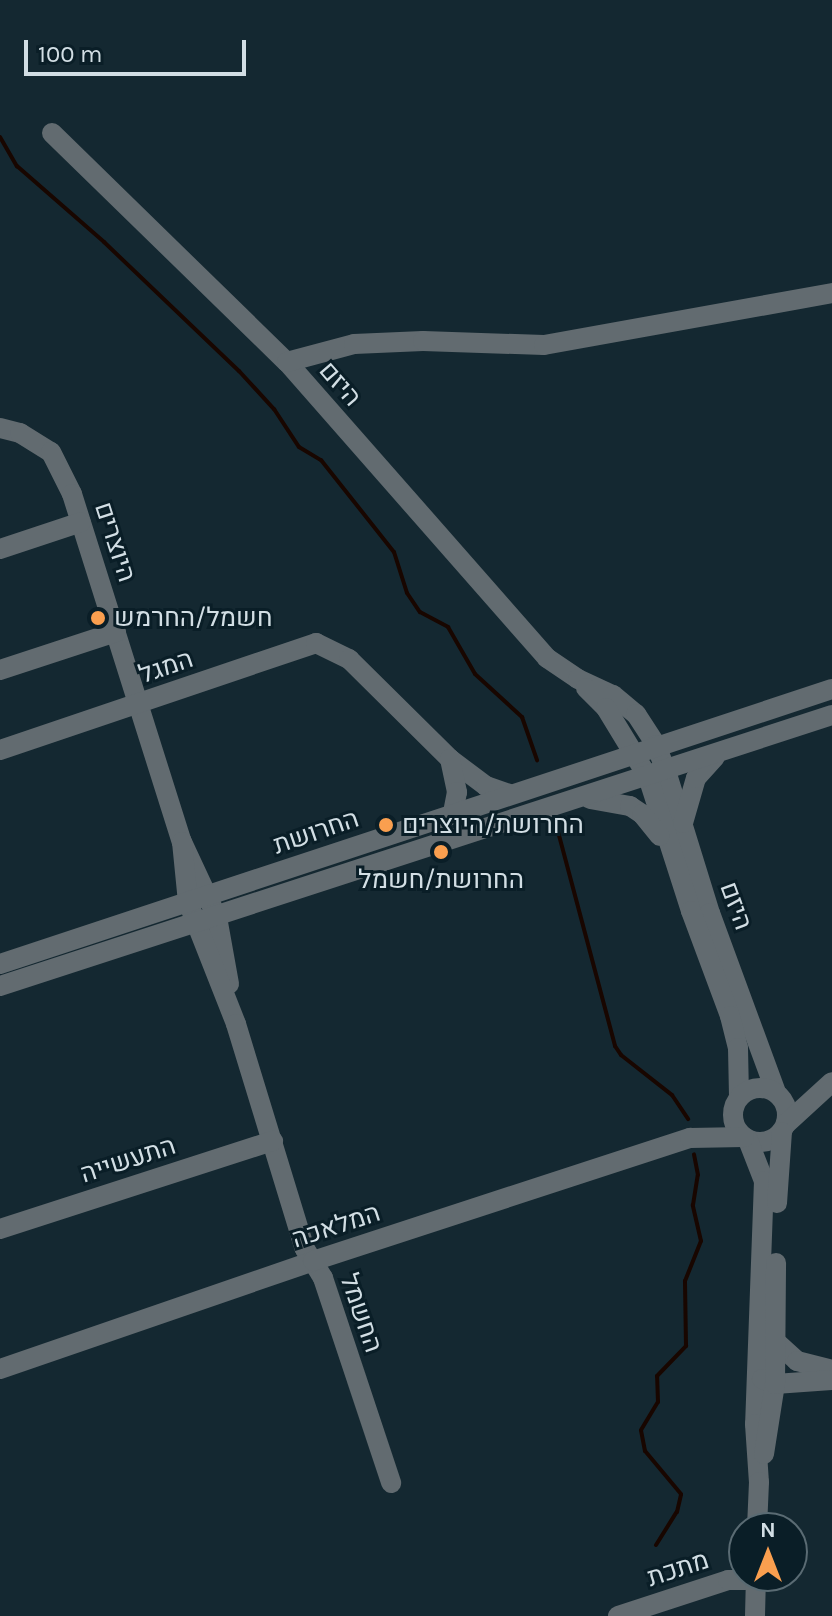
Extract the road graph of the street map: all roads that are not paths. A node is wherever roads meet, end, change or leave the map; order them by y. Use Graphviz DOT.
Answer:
graph roads {
  1 [pos="52,133"];
  2 [pos="832,293"];
  3 [pos="287,362"];
  4 [pos="0,428"];
  5 [pos="81,522"];
  6 [pos="0,549"];
  7 [pos="116,632"];
  8 [pos="0,670"];
  9 [pos="578,679"];
  10 [pos="832,689"];
  11 [pos="139,703"];
  12 [pos="832,715"];
  13 [pos="656,745"];
  14 [pos="0,750"];
  15 [pos="630,753"];
  16 [pos="719,753"];
  17 [pos="450,759"];
  18 [pos="657,774"];
  19 [pos="509,794"];
  20 [pos="578,799"];
  21 [pos="453,813"];
  22 [pos="682,827"];
  23 [pos="671,853"];
  24 [pos="198,899"];
  25 [pos="700,912"];
  26 [pos="217,917"];
  27 [pos="196,924"];
  28 [pos="0,964"];
  29 [pos="0,986"];
  30 [pos="236,1024"];
  31 [pos="832,1081"];
  32 [pos="777,1093"];
  33 [pos="737,1102"];
  34 [pos="784,1128"];
  35 [pos="690,1138"];
  36 [pos="746,1138"];
  37 [pos="273,1141"];
  38 [pos="0,1229"];
  39 [pos="313,1261"];
  40 [pos="775,1341"];
  41 [pos="0,1369"];
  42 [pos="832,1370"];
  43 [pos="832,1380"];
  44 [pos="767,1381"];
  45 [pos="391,1483"];
  46 [pos="758,1512"];
  47 [pos="728,1580"];
  48 [pos="756,1592"];
  49 [pos="618,1616"];
  50 [pos="755,1616"];
  1 -- 3 [label="street, היזם"];
  2 -- 3 [label="street"];
  3 -- 9 [label="street, היזם"];
  4 -- 5 [label="street, היוצרים"];
  5 -- 6 [label="street"];
  5 -- 7 [label="street, היוצרים"];
  7 -- 8 [label="street"];
  7 -- 11 [label="street, היוצרים"];
  9 -- 13 [label="street, היזם"];
  9 -- 15 [label="street, היזם"];
  10 -- 13 [label="street, החרושת"];
  11 -- 14 [label="street, המגל"];
  11 -- 17 [label="street, המגל"];
  11 -- 24 [label="street, היוצרים"];
  12 -- 16 [label="street, החרושת"];
  13 -- 15 [label="street, החרושת"];
  13 -- 18 [label="street, היזם"];
  15 -- 18 [label="street, היזם"];
  15 -- 19 [label="street, החרושת"];
  16 -- 18 [label="street, החרושת"];
  16 -- 22 [label="street"];
  17 -- 19 [label="street, המגל"];
  17 -- 21 [label="street"];
  18 -- 20 [label="street, החרושת"];
  18 -- 22 [label="street, היזם"];
  18 -- 23 [label="street, היזם"];
  19 -- 21 [label="street, החרושת"];
  20 -- 23 [label="street"];
  20 -- 26 [label="street, החרושת"];
  21 -- 24 [label="street, החרושת"];
  22 -- 25 [label="street, היזם"];
  23 -- 25 [label="street, היזם"];
  24 -- 26 [label="street, היוצרים"];
  24 -- 27 [label="street, היוצרים"];
  24 -- 28 [label="street, החרושת"];
  25 -- 32 [label="street, היזם"];
  25 -- 33 [label="street, היזם"];
  26 -- 27 [label="street, החרושת"];
  26 -- 30 [label="street, החשמל"];
  27 -- 29 [label="street, החרושת"];
  27 -- 30 [label="street, החשמל"];
  30 -- 37 [label="street, החשמל"];
  31 -- 32 [label="street, המלאכה"];
  31 -- 34 [label="street, המלאכה"];
  32 -- 33 [label="street, המלאכה"];
  32 -- 34 [label="street"];
  33 -- 35 [label="street, המלאכה"];
  33 -- 36 [label="street"];
  34 -- 36 [label="street, המלאכה"];
  34 -- 40 [label="street"];
  35 -- 36 [label="street, המלאכה"];
  35 -- 39 [label="street, המלאכה"];
  36 -- 44 [label="street"];
  37 -- 38 [label="street, התעשייה"];
  37 -- 39 [label="street, החשמל"];
  39 -- 41 [label="street, המלאכה"];
  39 -- 45 [label="street, החשמל"];
  40 -- 42 [label="street"];
  40 -- 44 [label="street"];
  43 -- 44 [label="street"];
  44 -- 46 [label="street"];
  47 -- 49 [label="street, מתכת"];
  48 -- 50 [label="street"];
}
